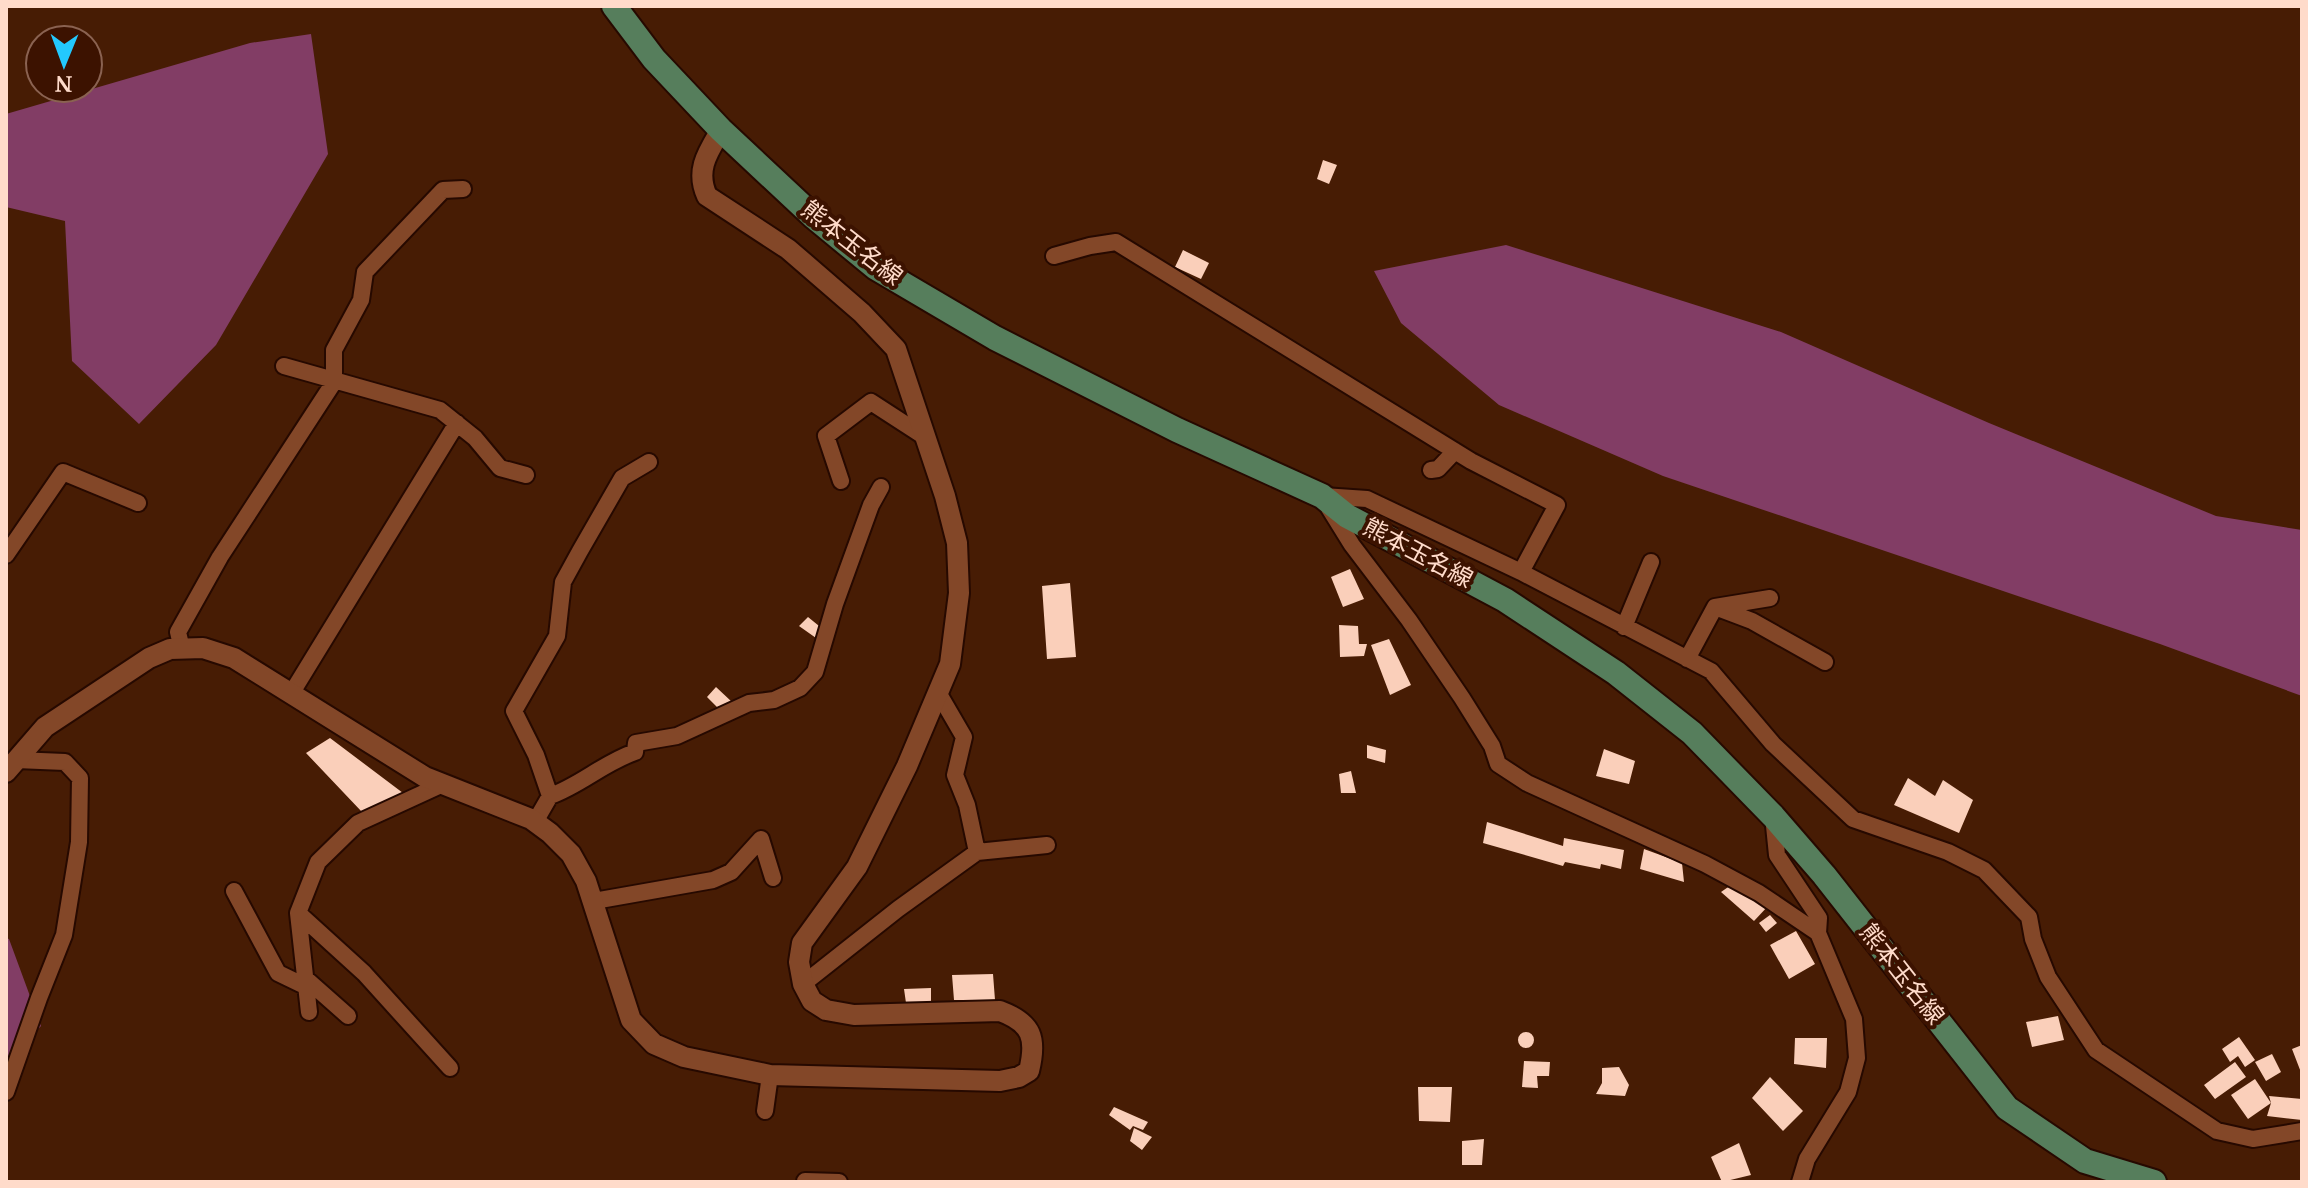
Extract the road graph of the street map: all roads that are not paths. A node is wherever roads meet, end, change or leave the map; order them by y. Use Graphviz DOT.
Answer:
graph roads {
  1 [pos="614,6"];
  2 [pos="721,130"];
  3 [pos="463,189"];
  4 [pos="1054,256"];
  5 [pos="284,366"];
  6 [pos="334,382"];
  7 [pos="457,423"];
  8 [pos="925,437"];
  9 [pos="1455,451"];
  10 [pos="649,462"];
  11 [pos="1431,470"];
  12 [pos="526,475"];
  13 [pos="841,481"];
  14 [pos="881,487"];
  15 [pos="1322,496"];
  16 [pos="138,503"];
  17 [pos="6,555"];
  18 [pos="1651,562"];
  19 [pos="1521,572"];
  20 [pos="1770,598"];
  21 [pos="1715,607"];
  22 [pos="1624,627"];
  23 [pos="182,649"];
  24 [pos="1687,659"];
  25 [pos="1825,662"];
  26 [pos="291,694"];
  27 [pos="939,694"];
  28 [pos="11,766"];
  29 [pos="443,784"];
  30 [pos="550,796"];
  31 [pos="1773,816"];
  32 [pos="535,822"];
  33 [pos="1047,845"];
  34 [pos="977,852"];
  35 [pos="773,878"];
  36 [pos="234,891"];
  37 [pos="594,901"];
  38 [pos="298,913"];
  39 [pos="1818,933"];
  40 [pos="306,982"];
  41 [pos="803,984"];
  42 [pos="309,1012"];
  43 [pos="348,1016"];
  44 [pos="450,1068"];
  45 [pos="770,1075"];
  46 [pos="6,1092"];
  47 [pos="765,1111"];
  48 [pos="2302,1131"];
  49 [pos="805,1181"];
  50 [pos="839,1182"];
  51 [pos="1800,1182"];
  52 [pos="2154,1182"];
  1 -- 2 [label="main road, 熊本玉名線"];
  2 -- 8 [label="street"];
  2 -- 15 [label="main road, 熊本玉名線"];
  3 -- 6 [label="street"];
  4 -- 9 [label="street"];
  5 -- 6 [label="street"];
  6 -- 7 [label="street"];
  6 -- 23 [label="street"];
  7 -- 12 [label="street"];
  7 -- 26 [label="street"];
  8 -- 13 [label="street"];
  8 -- 27 [label="street"];
  9 -- 11 [label="street"];
  9 -- 19 [label="street"];
  10 -- 30 [label="street"];
  14 -- 30 [label="street"];
  15 -- 19 [label="street"];
  15 -- 31 [label="main road, 熊本玉名線"];
  15 -- 39 [label="street"];
  16 -- 17 [label="street"];
  18 -- 22 [label="street"];
  19 -- 22 [label="street"];
  20 -- 21 [label="street"];
  21 -- 24 [label="street"];
  21 -- 25 [label="street"];
  22 -- 24 [label="street"];
  23 -- 26 [label="street"];
  23 -- 28 [label="street"];
  24 -- 48 [label="street"];
  26 -- 29 [label="street"];
  27 -- 34 [label="street"];
  27 -- 41 [label="street"];
  28 -- 46 [label="street"];
  29 -- 32 [label="street"];
  29 -- 38 [label="street"];
  30 -- 32 [label="street"];
  31 -- 39 [label="street"];
  31 -- 52 [label="main road, 熊本玉名線"];
  32 -- 37 [label="street"];
  33 -- 34 [label="street"];
  34 -- 41 [label="street"];
  35 -- 37 [label="street"];
  36 -- 40 [label="street"];
  37 -- 45 [label="street"];
  38 -- 40 [label="street"];
  38 -- 44 [label="street"];
  39 -- 51 [label="street"];
  40 -- 42 [label="street"];
  40 -- 43 [label="street"];
  41 -- 45 [label="street"];
  45 -- 47 [label="street"];
  49 -- 50 [label="street"];
}
